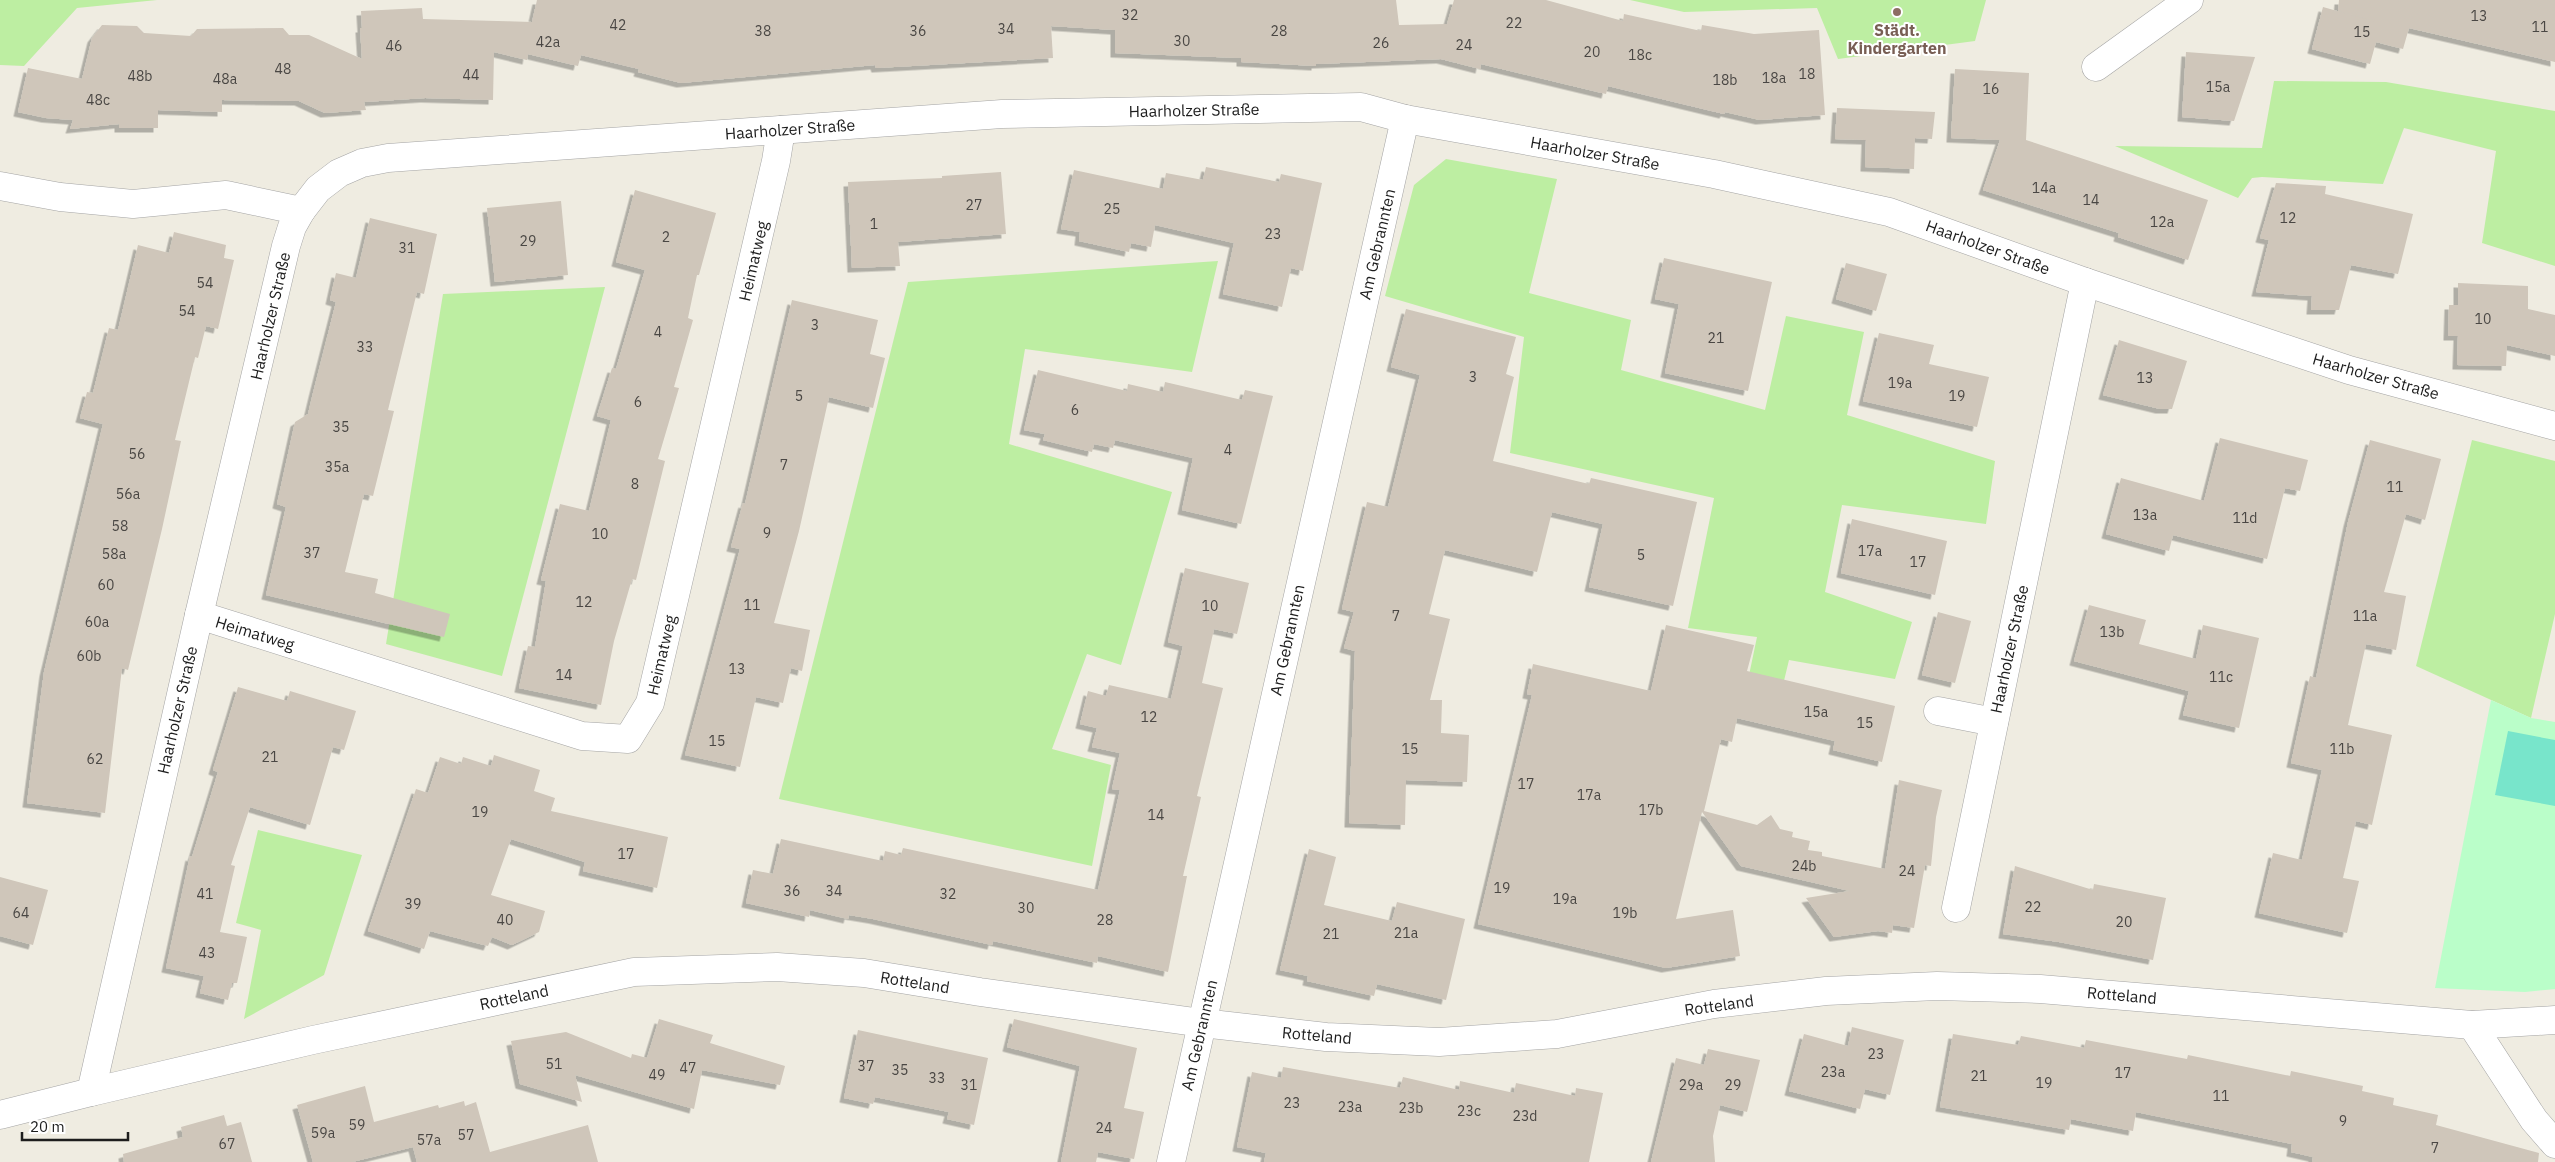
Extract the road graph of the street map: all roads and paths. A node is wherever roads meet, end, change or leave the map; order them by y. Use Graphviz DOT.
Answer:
graph roads {
  1 [pos="2189,0"];
  2 [pos="2096,67"];
  3 [pos="1405,118"];
  4 [pos="781,130"];
  5 [pos="0,186"];
  6 [pos="301,211"];
  7 [pos="2085,282"];
  8 [pos="2555,426"];
  9 [pos="199,615"];
  10 [pos="1938,711"];
  11 [pos="1994,722"];
  12 [pos="1956,908"];
  13 [pos="2555,1020"];
  14 [pos="1202,1023"];
  15 [pos="2472,1025"];
  16 [pos="91,1092"];
  17 [pos="0,1115"];
  18 [pos="2555,1144"];
  19 [pos="1173,1162"];
  1 -- 2 [label="street"];
  3 -- 4 [label="street, Haarholzer Straße"];
  3 -- 7 [label="street, Haarholzer Straße"];
  3 -- 14 [label="street, Am Gebrannten"];
  4 -- 6 [label="street, Haarholzer Straße"];
  4 -- 9 [label="street, Heimatweg"];
  5 -- 6 [label="street"];
  6 -- 9 [label="street, Haarholzer Straße"];
  7 -- 8 [label="street, Haarholzer Straße"];
  7 -- 11 [label="street, Haarholzer Straße"];
  9 -- 16 [label="street, Haarholzer Straße"];
  10 -- 11 [label="street, Haarholzer Straße"];
  11 -- 12 [label="street, Haarholzer Straße"];
  13 -- 15 [label="street, Rotteland"];
  14 -- 15 [label="street, Rotteland"];
  14 -- 16 [label="street, Rotteland"];
  14 -- 19 [label="street, Am Gebrannten"];
  15 -- 18 [label="street"];
  16 -- 17 [label="street"];
}
